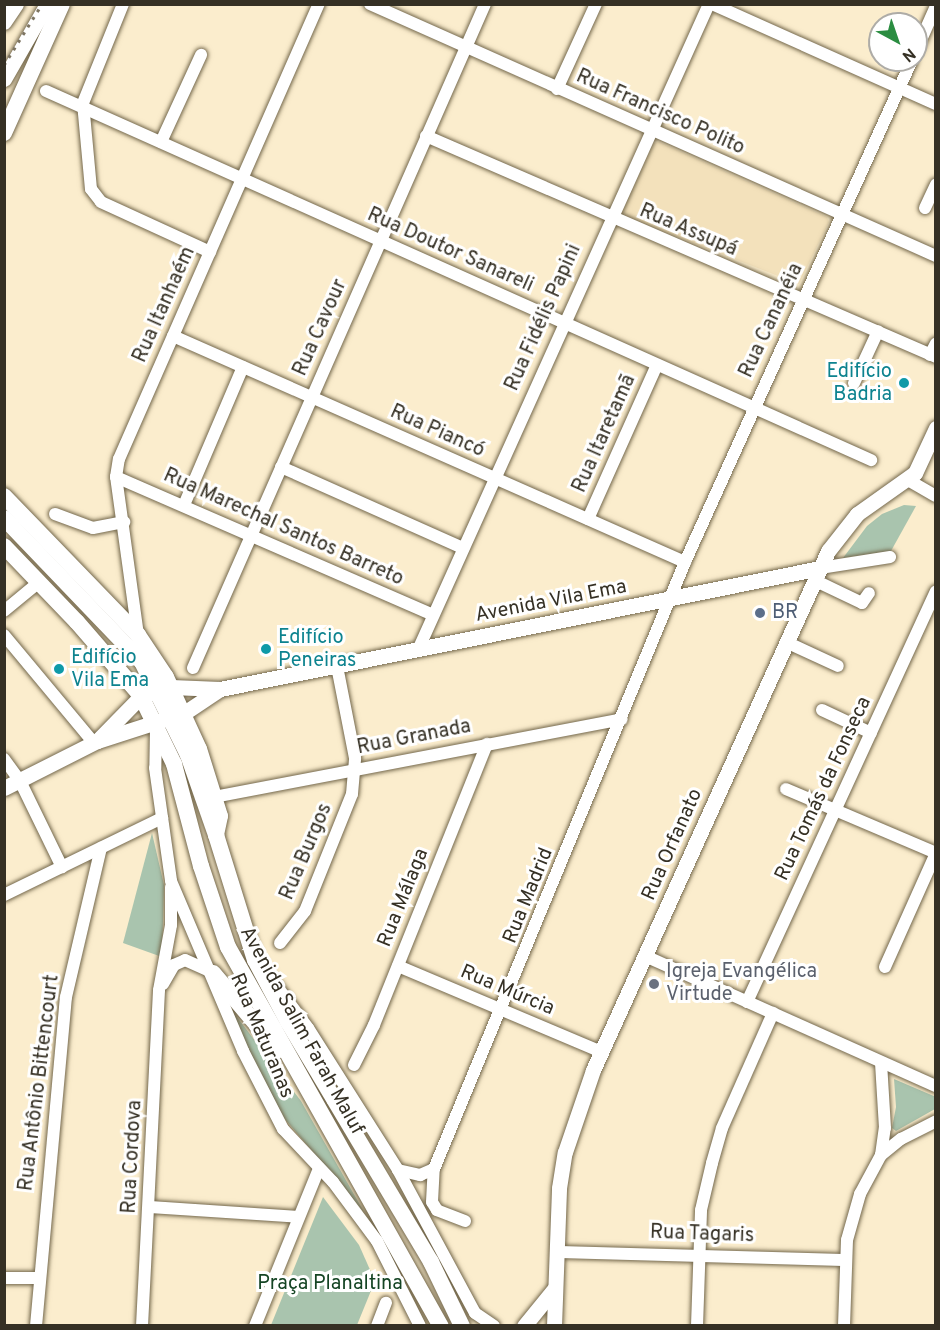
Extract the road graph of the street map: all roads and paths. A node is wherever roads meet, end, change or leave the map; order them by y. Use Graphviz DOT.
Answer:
graph roads {
  1 [pos="16,4"];
  2 [pos="47,4"];
  3 [pos="62,4"];
  4 [pos="123,4"];
  5 [pos="319,4"];
  6 [pos="370,4"];
  7 [pos="486,4"];
  8 [pos="596,4"];
  9 [pos="710,4"];
  10 [pos="936,6"];
  11 [pos="4,22"];
  12 [pos="928,24"];
  13 [pos="466,48"];
  14 [pos="201,55"];
  15 [pos="907,72"];
  16 [pos="8,74"];
  17 [pos="900,88"];
  18 [pos="557,89"];
  19 [pos="46,91"];
  20 [pos="936,104"];
  21 [pos="84,109"];
  22 [pos="651,130"];
  23 [pos="4,133"];
  24 [pos="426,136"];
  25 [pos="161,142"];
  26 [pos="242,179"];
  27 [pos="936,184"];
  28 [pos="925,208"];
  29 [pos="843,214"];
  30 [pos="611,218"];
  31 [pos="380,241"];
  32 [pos="210,252"];
  33 [pos="936,256"];
  34 [pos="804,299"];
  35 [pos="563,323"];
  36 [pos="878,331"];
  37 [pos="173,336"];
  38 [pos="934,352"];
  39 [pos="657,365"];
  40 [pos="243,367"];
  41 [pos="854,383"];
  42 [pos="312,397"];
  43 [pos="753,407"];
  44 [pos="936,428"];
  45 [pos="871,459"];
  46 [pos="281,467"];
  47 [pos="116,477"];
  48 [pos="493,478"];
  49 [pos="908,480"];
  50 [pos="4,496"];
  51 [pos="936,496"];
  52 [pos="184,505"];
  53 [pos="55,514"];
  54 [pos="4,518"];
  55 [pos="588,519"];
  56 [pos="124,522"];
  57 [pos="251,535"];
  58 [pos="4,546"];
  59 [pos="463,548"];
  60 [pos="890,557"];
  61 [pos="685,562"];
  62 [pos="817,574"];
  63 [pos="39,582"];
  64 [pos="936,591"];
  65 [pos="869,593"];
  66 [pos="669,600"];
  67 [pos="4,611"];
  68 [pos="433,615"];
  69 [pos="4,635"];
  70 [pos="138,635"];
  71 [pos="786,642"];
  72 [pos="418,650"];
  73 [pos="337,666"];
  74 [pos="838,666"];
  75 [pos="193,668"];
  76 [pos="164,689"];
  77 [pos="220,689"];
  78 [pos="141,696"];
  79 [pos="822,710"];
  80 [pos="178,716"];
  81 [pos="622,719"];
  82 [pos="156,725"];
  83 [pos="871,733"];
  84 [pos="96,742"];
  85 [pos="487,744"];
  86 [pos="4,759"];
  87 [pos="355,769"];
  88 [pos="20,781"];
  89 [pos="4,788"];
  90 [pos="786,789"];
  91 [pos="214,797"];
  92 [pos="836,810"];
  93 [pos="162,818"];
  94 [pos="216,835"];
  95 [pos="100,848"];
  96 [pos="935,853"];
  97 [pos="62,867"];
  98 [pos="171,882"];
  99 [pos="4,895"];
  100 [pos="280,944"];
  101 [pos="645,956"];
  102 [pos="255,960"];
  103 [pos="398,966"];
  104 [pos="885,967"];
  105 [pos="213,973"];
  106 [pos="159,990"];
  107 [pos="747,1002"];
  108 [pos="503,1010"];
  109 [pos="773,1013"];
  110 [pos="602,1052"];
  111 [pos="289,1059"];
  112 [pos="881,1063"];
  113 [pos="354,1065"];
  114 [pos="936,1086"];
  115 [pos="936,1121"];
  116 [pos="881,1155"];
  117 [pos="319,1168"];
  118 [pos="434,1169"];
  119 [pos="398,1170"];
  120 [pos="150,1207"];
  121 [pos="299,1217"];
  122 [pos="465,1221"];
  123 [pos="557,1252"];
  124 [pos="699,1254"];
  125 [pos="846,1260"];
  126 [pos="4,1278"];
  127 [pos="39,1278"];
  128 [pos="555,1288"];
  129 [pos="386,1303"];
  130 [pos="36,1326"];
  131 [pos="142,1326"];
  132 [pos="255,1326"];
  133 [pos="376,1326"];
  134 [pos="420,1326"];
  135 [pos="441,1326"];
  136 [pos="462,1326"];
  137 [pos="494,1326"];
  138 [pos="524,1326"];
  139 [pos="554,1326"];
  140 [pos="697,1326"];
  141 [pos="844,1326"];
  1 -- 11 [label="highway"];
  2 -- 16 [label="main road"];
  3 -- 23 [label="highway"];
  4 -- 21 [label="street"];
  5 -- 26 [label="street, Rua Itanhaém"];
  6 -- 13 [label="street, Rua Francisco Polito"];
  7 -- 13 [label="street, Rua Cavour"];
  8 -- 18 [label="street"];
  9 -- 17 [label="street"];
  9 -- 22 [label="street, Rua Fidélis Papini"];
  10 -- 12 [label="street"];
  13 -- 18 [label="street, Rua Francisco Polito"];
  13 -- 24 [label="street, Rua Cavour"];
  14 -- 25 [label="street"];
  15 -- 17 [label="street, Rua Cananéia"];
  17 -- 20 [label="street"];
  17 -- 29 [label="street, Rua Cananéia"];
  18 -- 22 [label="street, Rua Francisco Polito"];
  19 -- 21 [label="street, Rua Doutor Sanareli"];
  21 -- 25 [label="street, Rua Doutor Sanareli"];
  21 -- 32 [label="street"];
  22 -- 29 [label="street, Rua Francisco Polito"];
  22 -- 30 [label="street, Rua Fidélis Papini"];
  24 -- 30 [label="street, Rua Assupá"];
  24 -- 31 [label="street, Rua Cavour"];
  25 -- 26 [label="street, Rua Doutor Sanareli"];
  26 -- 31 [label="street, Rua Doutor Sanareli"];
  26 -- 32 [label="street, Rua Itanhaém"];
  27 -- 28 [label="street"];
  29 -- 33 [label="street, Rua Francisco Polito"];
  29 -- 34 [label="street, Rua Cananéia"];
  30 -- 34 [label="street, Rua Assupá"];
  30 -- 35 [label="street, Rua Fidélis Papini"];
  31 -- 35 [label="street, Rua Doutor Sanareli"];
  31 -- 42 [label="street, Rua Cavour"];
  32 -- 37 [label="street, Rua Itanhaém"];
  34 -- 36 [label="street, Rua Assupá"];
  34 -- 43 [label="street, Rua Cananéia"];
  35 -- 39 [label="street, Rua Doutor Sanareli"];
  35 -- 48 [label="street, Rua Fidélis Papini"];
  36 -- 38 [label="street, Rua Assupá"];
  36 -- 41 [label="street"];
  37 -- 40 [label="street, Rua Piancó"];
  37 -- 47 [label="street, Rua Itanhaém"];
  39 -- 43 [label="street, Rua Doutor Sanareli"];
  39 -- 55 [label="street, Rua Itaretamã"];
  40 -- 42 [label="street, Rua Piancó"];
  40 -- 52 [label="street"];
  42 -- 46 [label="street, Rua Cavour"];
  42 -- 48 [label="street, Rua Piancó"];
  43 -- 45 [label="street, Rua Doutor Sanareli"];
  43 -- 61 [label="street, Rua Cananéia"];
  44 -- 49 [label="main road, Rua Orfanato"];
  46 -- 57 [label="street, Rua Cavour"];
  46 -- 59 [label="street"];
  47 -- 52 [label="street, Rua Marechal Santos Barreto"];
  47 -- 56 [label="street, Rua Itanhaém"];
  48 -- 55 [label="street, Rua Piancó"];
  48 -- 59 [label="street, Rua Fidélis Papini"];
  49 -- 51 [label="street"];
  49 -- 62 [label="main road, Rua Orfanato"];
  50 -- 70 [label="highway"];
  52 -- 57 [label="street, Rua Marechal Santos Barreto"];
  53 -- 56 [label="street"];
  54 -- 76 [label="highway"];
  55 -- 61 [label="street, Rua Piancó"];
  56 -- 70 [label="street, Rua Itanhaém"];
  57 -- 68 [label="street, Rua Marechal Santos Barreto"];
  57 -- 75 [label="street, Rua Cavour"];
  58 -- 63 [label="highway, Avenida Salim Farah Maluf"];
  59 -- 68 [label="street, Rua Fidélis Papini"];
  60 -- 62 [label="street, Avenida Vila Ema"];
  61 -- 66 [label="street, Rua Cananéia"];
  62 -- 65 [label="street"];
  62 -- 66 [label="main road, Avenida Vila Ema"];
  62 -- 71 [label="main road, Rua Orfanato"];
  63 -- 67 [label="street"];
  63 -- 78 [label="highway, Avenida Salim Farah Maluf"];
  64 -- 83 [label="street, Rua Tomás da Fonseca"];
  66 -- 72 [label="main road, Avenida Vila Ema"];
  66 -- 81 [label="street, Rua Madrid"];
  68 -- 72 [label="street, Rua Fidélis Papini"];
  69 -- 84 [label="street"];
  70 -- 76 [label="highway"];
  71 -- 74 [label="street"];
  71 -- 101 [label="main road, Rua Orfanato"];
  72 -- 73 [label="main road, Avenida Vila Ema"];
  73 -- 77 [label="main road, Avenida Vila Ema"];
  73 -- 87 [label="street, Rua Burgos"];
  76 -- 77 [label="main road, Avenida Vila Ema"];
  76 -- 78 [label="main road, Avenida Vila Ema"];
  76 -- 80 [label="highway"];
  77 -- 80 [label="main road, Avenida Vila Ema"];
  78 -- 82 [label="highway, Avenida Salim Farah Maluf"];
  78 -- 84 [label="main road, Avenida Vila Ema"];
  79 -- 83 [label="street"];
  80 -- 82 [label="main road, Avenida Vila Ema"];
  80 -- 91 [label="highway, Avenida Salim Farah Maluf"];
  80 -- 94 [label="highway"];
  81 -- 85 [label="street, Rua Granada"];
  81 -- 108 [label="street, Rua Madrid"];
  82 -- 84 [label="main road, Avenida Vila Ema"];
  82 -- 93 [label="street, Rua Maturanas"];
  82 -- 111 [label="highway, Avenida Salim Farah Maluf"];
  83 -- 92 [label="street, Rua Tomás da Fonseca"];
  84 -- 88 [label="main road, Avenida Vila Ema"];
  85 -- 87 [label="street, Rua Granada"];
  85 -- 103 [label="street, Rua Málaga"];
  86 -- 88 [label="street"];
  87 -- 91 [label="street, Rua Granada"];
  87 -- 100 [label="street, Rua Burgos"];
  88 -- 89 [label="main road, Avenida Vila Ema"];
  88 -- 97 [label="street"];
  90 -- 92 [label="street"];
  91 -- 94 [label="highway, Avenida Salim Farah Maluf"];
  92 -- 96 [label="street"];
  92 -- 107 [label="street, Rua Tomás da Fonseca"];
  93 -- 95 [label="street"];
  93 -- 98 [label="street, Rua Maturanas"];
  94 -- 102 [label="highway, Avenida Salim Farah Maluf"];
  95 -- 97 [label="street"];
  95 -- 127 [label="street, Rua Antônio Bittencourt"];
  96 -- 104 [label="street"];
  97 -- 99 [label="street"];
  98 -- 105 [label="street, Rua Maturanas"];
  98 -- 106 [label="street, Rua Cordova"];
  101 -- 107 [label="street"];
  101 -- 110 [label="main road, Rua Orfanato"];
  102 -- 119 [label="street, Avenida Salim Farah Maluf"];
  102 -- 136 [label="highway, Avenida Salim Farah Maluf"];
  103 -- 108 [label="street, Rua Múrcia"];
  103 -- 113 [label="street, Rua Málaga"];
  105 -- 106 [label="street, Rua Cordova"];
  105 -- 111 [label="highway"];
  105 -- 117 [label="street, Rua Maturanas"];
  106 -- 120 [label="street, Rua Cordova"];
  107 -- 109 [label="street"];
  108 -- 110 [label="street, Rua Múrcia"];
  108 -- 118 [label="street, Rua Madrid"];
  109 -- 112 [label="street"];
  109 -- 124 [label="street"];
  110 -- 123 [label="main road, Rua Orfanato"];
  111 -- 135 [label="highway, Avenida Salim Farah Maluf"];
  112 -- 114 [label="street"];
  112 -- 116 [label="street"];
  115 -- 116 [label="street"];
  116 -- 125 [label="street"];
  117 -- 121 [label="street"];
  117 -- 134 [label="street, Rua Maturanas"];
  118 -- 119 [label="street"];
  118 -- 122 [label="street"];
  119 -- 137 [label="street"];
  120 -- 121 [label="street"];
  120 -- 131 [label="street, Rua Cordova"];
  121 -- 132 [label="street"];
  123 -- 124 [label="street, Rua Tagaris"];
  123 -- 128 [label="main road, Rua Orfanato"];
  124 -- 125 [label="street, Rua Tagaris"];
  124 -- 140 [label="street"];
  125 -- 141 [label="street"];
  126 -- 127 [label="street"];
  127 -- 130 [label="street, Rua Antônio Bittencourt"];
  128 -- 138 [label="main road"];
  128 -- 139 [label="main road, Rua Orfanato"];
  129 -- 133 [label="street"];
}
